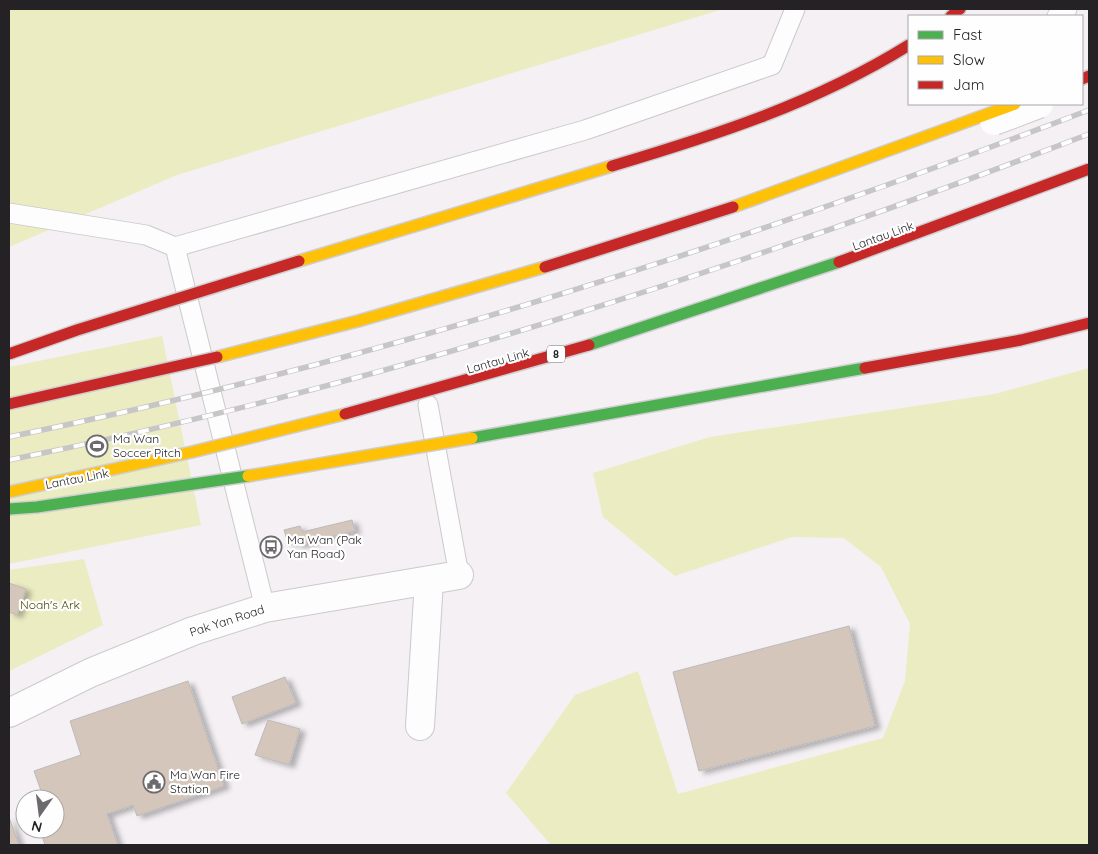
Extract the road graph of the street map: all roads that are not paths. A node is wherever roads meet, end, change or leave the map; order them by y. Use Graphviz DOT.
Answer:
graph roads {
  1 [pos="795,9"];
  2 [pos="908,46"];
  3 [pos="1012,105"];
  4 [pos="1036,105"];
  5 [pos="1089,160"];
  6 [pos="1089,168"];
  7 [pos="9,213"];
  8 [pos="175,247"];
  9 [pos="1089,324"];
  10 [pos="9,354"];
  11 [pos="9,404"];
  12 [pos="428,405"];
  13 [pos="9,413"];
  14 [pos="9,484"];
  15 [pos="9,492"];
  16 [pos="9,509"];
  17 [pos="459,575"];
  18 [pos="429,581"];
  19 [pos="265,608"];
  20 [pos="9,713"];
  21 [pos="420,726"];
  1 -- 8 [label="lane"];
  2 -- 10 [label="highway, bridge"];
  3 -- 11 [label="highway, bridge"];
  4 -- 13 [label="street, bridge"];
  5 -- 14 [label="street, Lantau Link"];
  6 -- 15 [label="highway, Lantau Link / 8, bridge"];
  7 -- 8 [label="lane"];
  8 -- 19 [label="lane"];
  9 -- 16 [label="highway, bridge"];
  12 -- 17 [label="lane"];
  17 -- 18 [label="street, Pak Yan Road"];
  18 -- 19 [label="street, Pak Yan Road"];
  18 -- 21 [label="street"];
  19 -- 20 [label="street, Pak Yan Road"];
}
